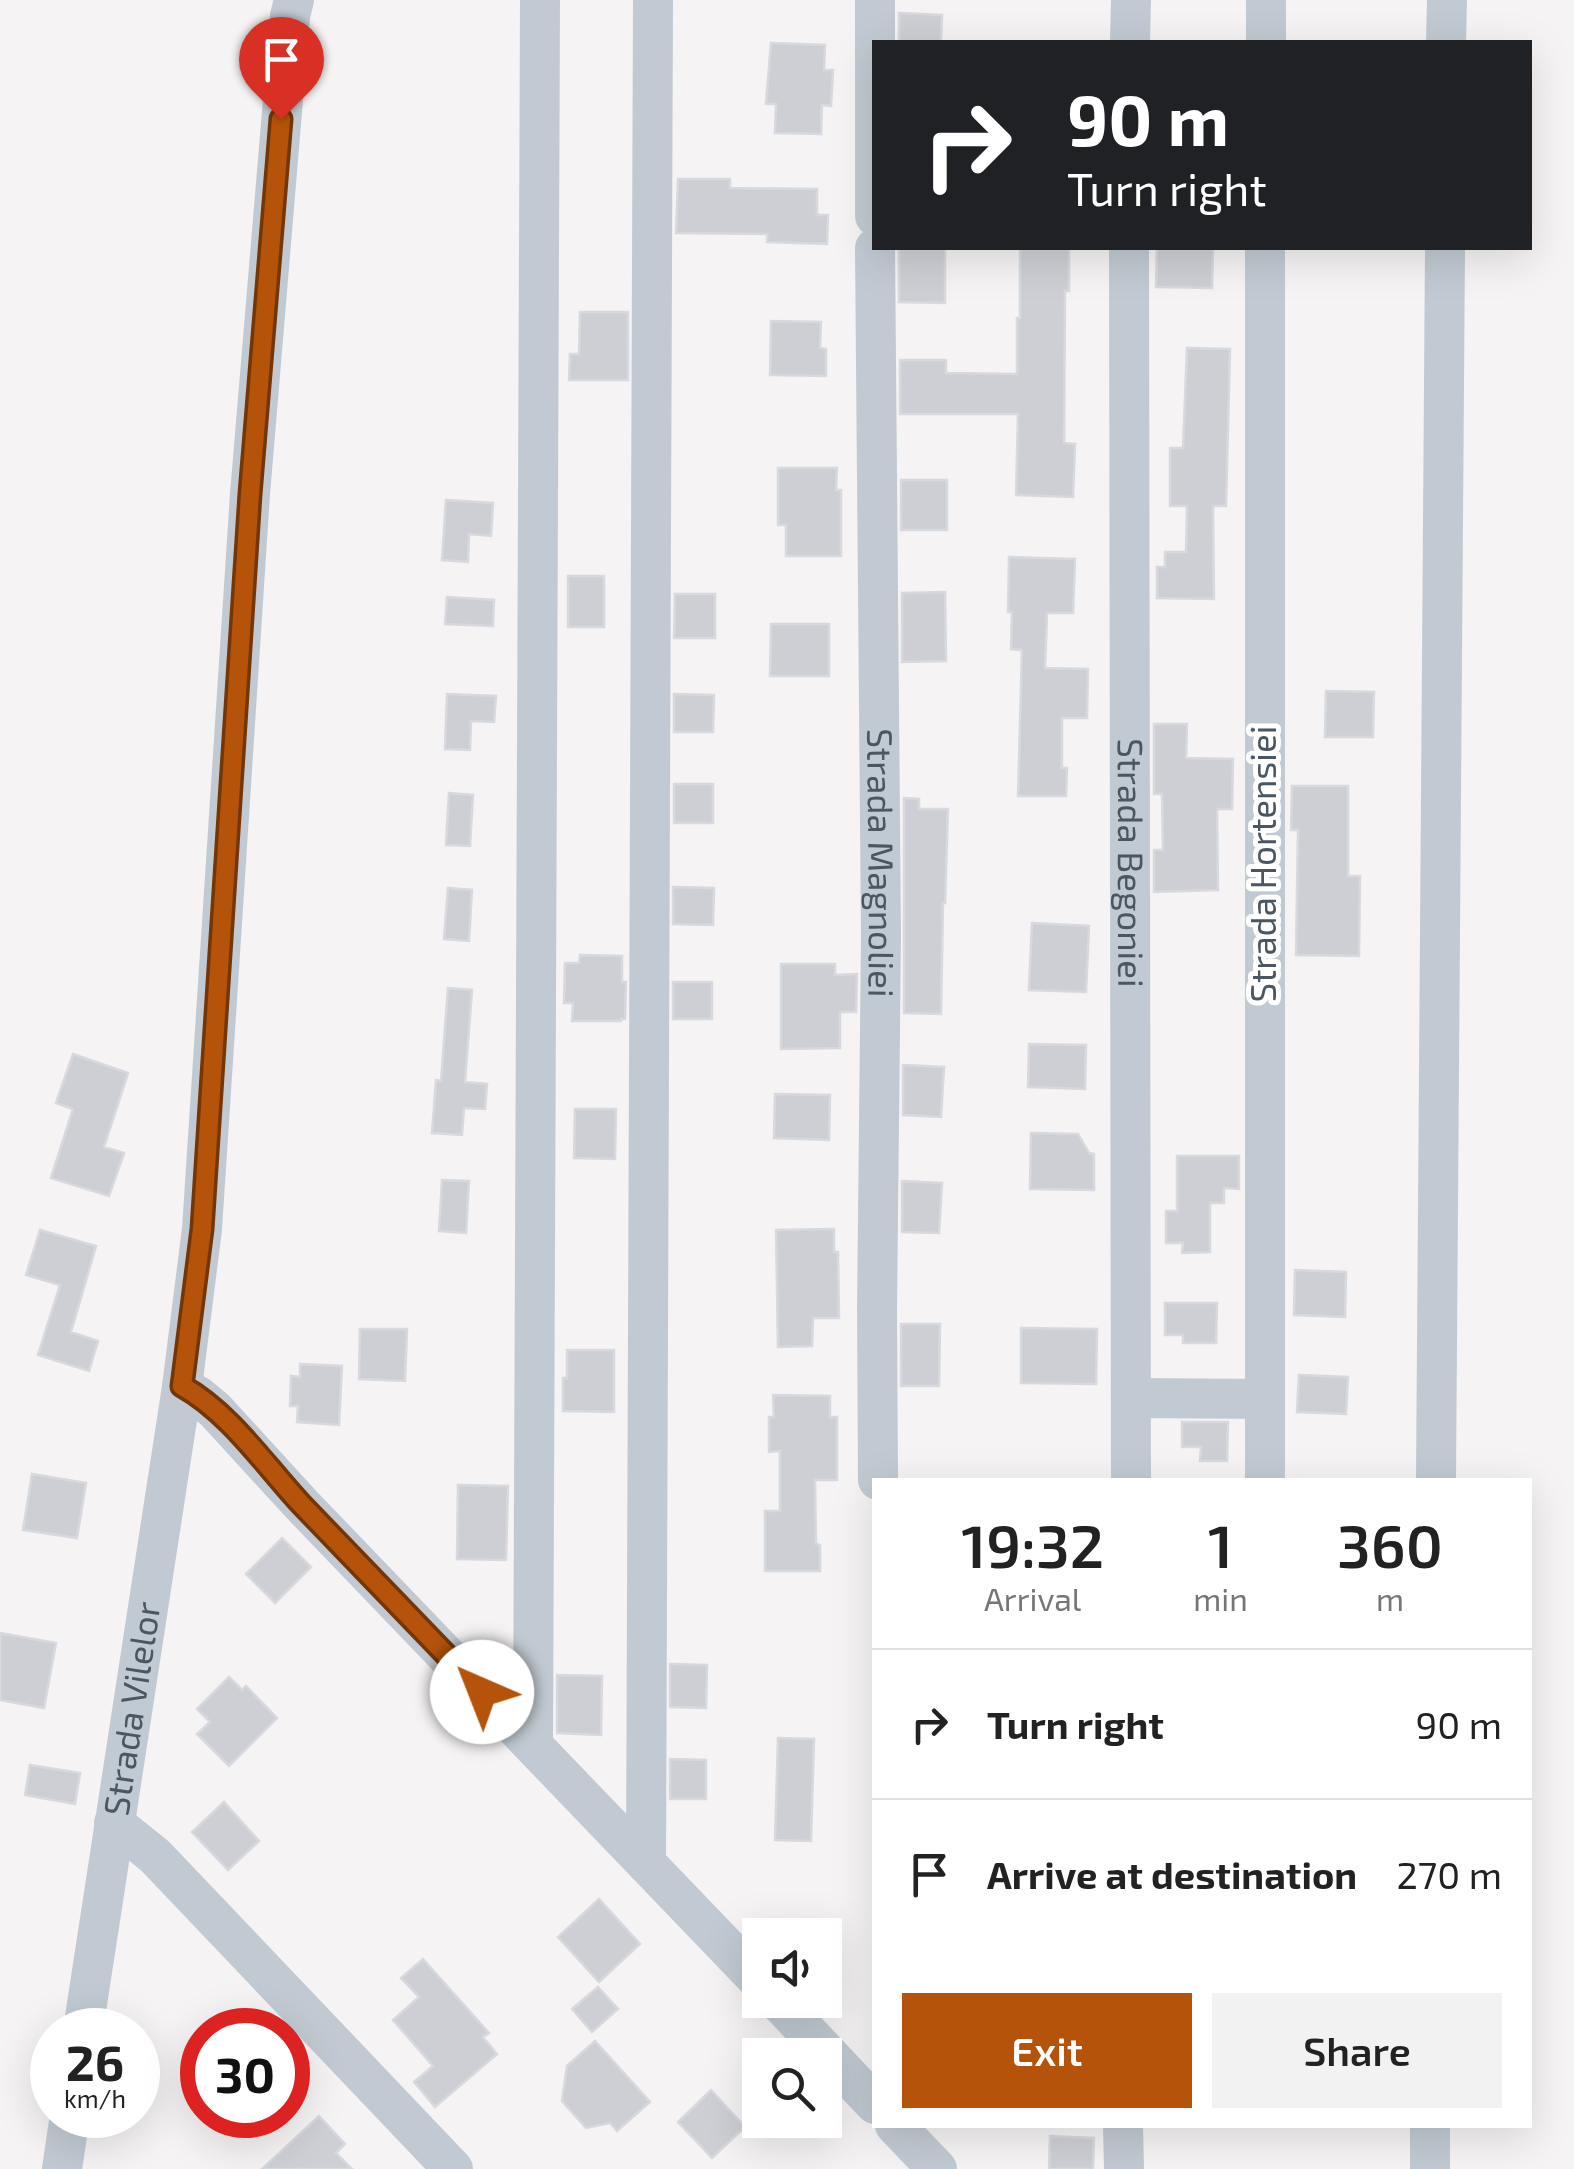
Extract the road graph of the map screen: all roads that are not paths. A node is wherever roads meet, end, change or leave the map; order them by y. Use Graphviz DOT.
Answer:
graph roads {
  1 [pos="294,0"];
  2 [pos="540,0"];
  3 [pos="653,0"];
  4 [pos="875,0"];
  5 [pos="1131,0"];
  6 [pos="1266,0"];
  7 [pos="1447,0"];
  8 [pos="875,40"];
  9 [pos="1130,40"];
  10 [pos="1266,40"];
  11 [pos="1446,40"];
  12 [pos="875,250"];
  13 [pos="1129,250"];
  14 [pos="1266,250"];
  15 [pos="1445,250"];
  16 [pos="182,1386"];
  17 [pos="1132,1398"];
  18 [pos="1264,1399"];
  19 [pos="878,1478"];
  20 [pos="1131,1478"];
  21 [pos="1265,1478"];
  22 [pos="1436,1478"];
  23 [pos="533,1746"];
  24 [pos="114,1823"];
  25 [pos="646,1863"];
  26 [pos="742,1963"];
  27 [pos="86,2008"];
  28 [pos="794,2018"];
  29 [pos="872,2101"];
  30 [pos="897,2128"];
  31 [pos="1124,2128"];
  32 [pos="1430,2128"];
  33 [pos="67,2138"];
  34 [pos="62,2169"];
  35 [pos="453,2169"];
  36 [pos="936,2169"];
  37 [pos="1124,2169"];
  38 [pos="1430,2169"];
  1 -- 16 [label="street, Strada Vilelor"];
  2 -- 23 [label="street"];
  3 -- 25 [label="street"];
  4 -- 8 [label="street"];
  5 -- 9 [label="street"];
  6 -- 10 [label="street"];
  7 -- 11 [label="street"];
  12 -- 19 [label="street, Strada Magnoliei"];
  13 -- 17 [label="street, Strada Begoniei"];
  14 -- 18 [label="street, Strada Hortensiei"];
  15 -- 22 [label="street"];
  16 -- 23 [label="street"];
  16 -- 24 [label="street, Strada Vilelor"];
  17 -- 18 [label="street"];
  17 -- 20 [label="street, Strada Begoniei"];
  18 -- 21 [label="street, Strada Hortensiei"];
  23 -- 25 [label="street"];
  24 -- 27 [label="street, Strada Vilelor"];
  24 -- 35 [label="street"];
  25 -- 26 [label="street"];
  28 -- 29 [label="street"];
  30 -- 36 [label="street"];
  31 -- 37 [label="street"];
  32 -- 38 [label="street"];
  33 -- 34 [label="street"];
}
